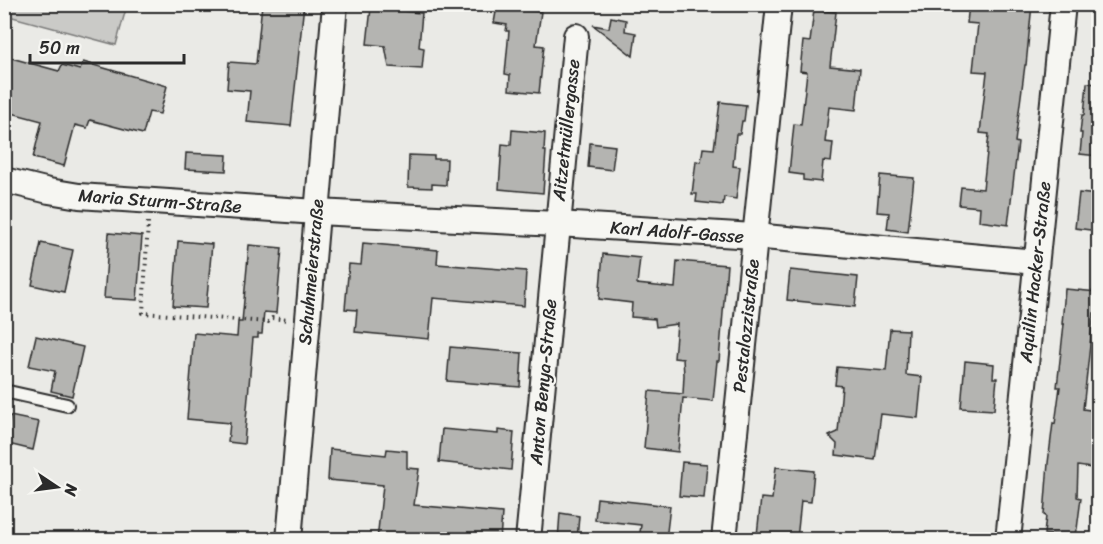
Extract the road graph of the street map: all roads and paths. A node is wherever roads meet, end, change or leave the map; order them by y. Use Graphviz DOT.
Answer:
graph roads {
  1 [pos="334,4"];
  2 [pos="779,4"];
  3 [pos="1063,4"];
  4 [pos="576,36"];
  5 [pos="4,180"];
  6 [pos="149,201"];
  7 [pos="317,212"];
  8 [pos="557,224"];
  9 [pos="754,236"];
  10 [pos="1036,262"];
  11 [pos="307,322"];
  12 [pos="4,391"];
  13 [pos="67,405"];
  14 [pos="289,540"];
  15 [pos="528,540"];
  16 [pos="724,540"];
  17 [pos="1008,540"];
  1 -- 7 [label="street, Schuhmeierstraße"];
  2 -- 9 [label="street, Pestalozzistraße"];
  3 -- 10 [label="street, Aquilin Hacker-Straße"];
  4 -- 8 [label="street, Aitzetmüllergasse"];
  5 -- 6 [label="street, Maria Sturm-Straße"];
  6 -- 7 [label="street, Maria Sturm-Straße"];
  6 -- 11 [label="path"];
  7 -- 8 [label="street, Karl Adolf-Gasse"];
  7 -- 11 [label="street, Schuhmeierstraße"];
  8 -- 9 [label="street, Karl Adolf-Gasse"];
  8 -- 15 [label="street, Anton Benya-Straße"];
  9 -- 10 [label="street, Karl Adolf-Gasse"];
  9 -- 16 [label="street, Pestalozzistraße"];
  10 -- 17 [label="street, Aquilin Hacker-Straße"];
  11 -- 14 [label="street, Schuhmeierstraße"];
  12 -- 13 [label="lane"];
}
